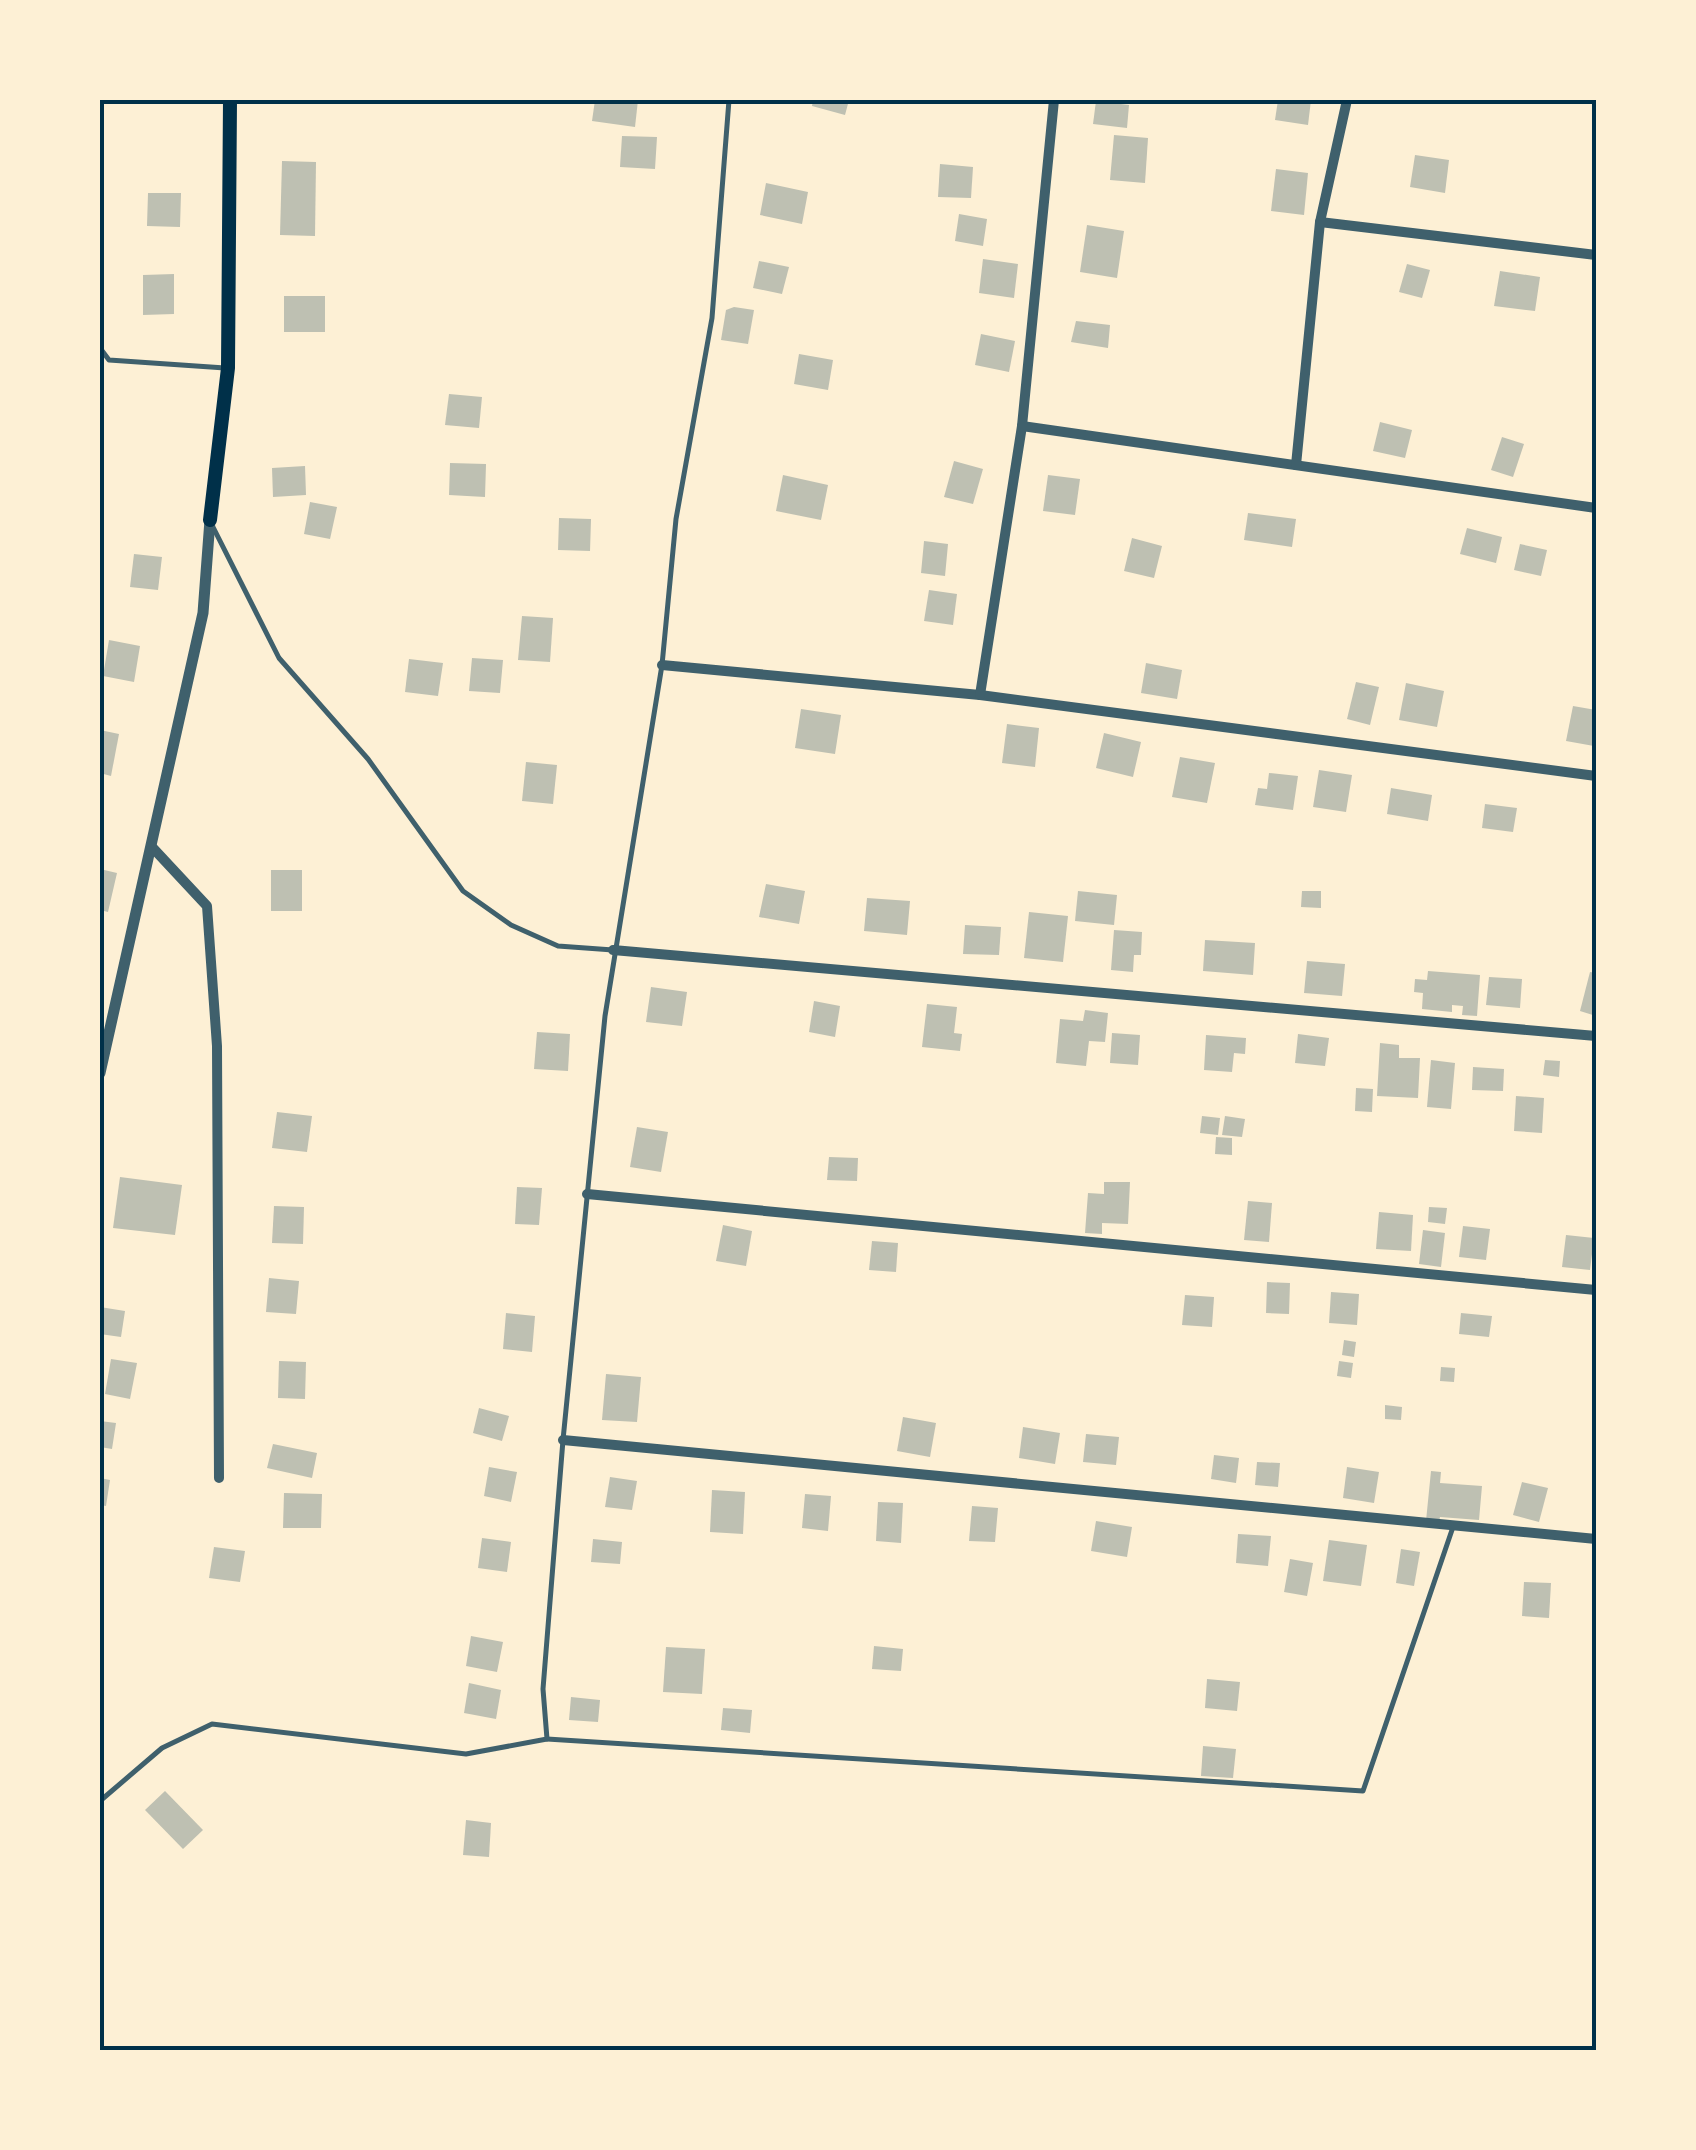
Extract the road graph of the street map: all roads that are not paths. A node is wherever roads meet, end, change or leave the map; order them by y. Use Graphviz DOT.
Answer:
graph roads {
  1 [pos="230,100"];
  2 [pos="730,100"];
  3 [pos="1054,100"];
  4 [pos="1347,100"];
  5 [pos="1320,222"];
  6 [pos="1596,255"];
  7 [pos="100,348"];
  8 [pos="228,368"];
  9 [pos="1022,426"];
  10 [pos="1296,465"];
  11 [pos="1596,508"];
  12 [pos="210,520"];
  13 [pos="662,665"];
  14 [pos="980,695"];
  15 [pos="1596,776"];
  16 [pos="152,847"];
  17 [pos="613,950"];
  18 [pos="1596,1036"];
  19 [pos="100,1073"];
  20 [pos="587,1194"];
  21 [pos="1596,1290"];
  22 [pos="563,1440"];
  23 [pos="219,1478"];
  24 [pos="1453,1525"];
  25 [pos="1596,1539"];
  26 [pos="547,1740"];
  27 [pos="100,1801"];
  1 -- 8 [label="main road"];
  2 -- 13 [label="lane"];
  3 -- 9 [label="street"];
  4 -- 5 [label="street"];
  5 -- 6 [label="street"];
  5 -- 10 [label="street"];
  7 -- 8 [label="lane"];
  8 -- 12 [label="main road"];
  9 -- 10 [label="street"];
  9 -- 14 [label="street"];
  10 -- 11 [label="street"];
  12 -- 16 [label="street"];
  12 -- 17 [label="lane"];
  13 -- 14 [label="street"];
  13 -- 17 [label="lane"];
  14 -- 15 [label="street"];
  16 -- 19 [label="street"];
  16 -- 23 [label="street"];
  17 -- 18 [label="street"];
  17 -- 20 [label="lane"];
  20 -- 21 [label="street"];
  20 -- 22 [label="lane"];
  22 -- 24 [label="street"];
  22 -- 26 [label="lane"];
  24 -- 25 [label="street"];
  24 -- 26 [label="lane"];
  26 -- 27 [label="lane"];
}
